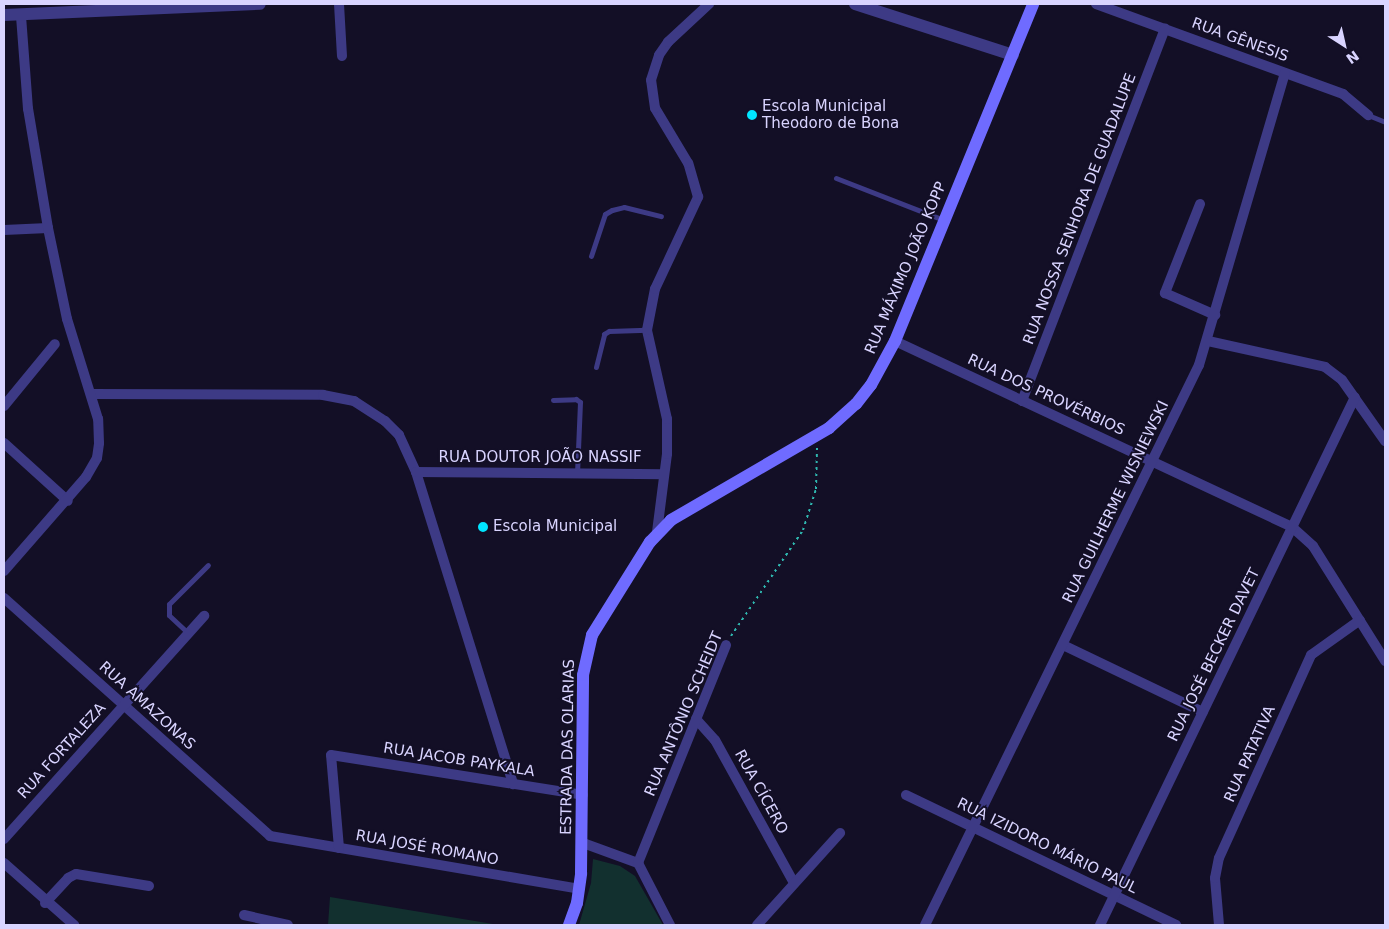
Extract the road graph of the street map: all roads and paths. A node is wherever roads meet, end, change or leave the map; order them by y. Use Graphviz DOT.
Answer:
graph roads {
  1 [pos="260,4"];
  2 [pos="339,4"];
  3 [pos="709,4"];
  4 [pos="855,4"];
  5 [pos="1033,4"];
  6 [pos="1096,4"];
  7 [pos="21,15"];
  8 [pos="4,16"];
  9 [pos="1165,29"];
  10 [pos="1013,54"];
  11 [pos="342,56"];
  12 [pos="1285,73"];
  13 [pos="1368,115"];
  14 [pos="1385,122"];
  15 [pos="836,178"];
  16 [pos="1200,204"];
  17 [pos="661,216"];
  18 [pos="945,220"];
  19 [pos="48,228"];
  20 [pos="4,230"];
  21 [pos="591,256"];
  22 [pos="1215,316"];
  23 [pos="647,330"];
  24 [pos="895,341"];
  25 [pos="1208,341"];
  26 [pos="55,344"];
  27 [pos="596,366"];
  28 [pos="91,394"];
  29 [pos="1355,397"];
  30 [pos="553,400"];
  31 [pos="1022,401"];
  32 [pos="4,406"];
  33 [pos="817,435"];
  34 [pos="1385,441"];
  35 [pos="4,443"];
  36 [pos="1153,462"];
  37 [pos="416,472"];
  38 [pos="577,473"];
  39 [pos="664,474"];
  40 [pos="68,501"];
  41 [pos="1292,527"];
  42 [pos="658,532"];
  43 [pos="208,564"];
  44 [pos="4,571"];
  45 [pos="4,598"];
  46 [pos="204,616"];
  47 [pos="1360,620"];
  48 [pos="188,633"];
  49 [pos="726,645"];
  50 [pos="1063,645"];
  51 [pos="1385,661"];
  52 [pos="124,705"];
  53 [pos="1203,712"];
  54 [pos="696,719"];
  55 [pos="513,784"];
  56 [pos="583,795"];
  57 [pos="906,795"];
  58 [pos="973,827"];
  59 [pos="840,833"];
  60 [pos="270,836"];
  61 [pos="4,839"];
  62 [pos="582,843"];
  63 [pos="339,848"];
  64 [pos="4,863"];
  65 [pos="638,863"];
  66 [pos="794,883"];
  67 [pos="149,886"];
  68 [pos="580,889"];
  69 [pos="1114,895"];
  70 [pos="45,903"];
  71 [pos="244,915"];
  72 [pos="74,925"];
  73 [pos="288,925"];
  74 [pos="569,925"];
  75 [pos="670,925"];
  76 [pos="757,925"];
  77 [pos="925,925"];
  78 [pos="1100,925"];
  79 [pos="1176,925"];
  80 [pos="1220,925"];
  1 -- 7 [label="street"];
  2 -- 11 [label="street"];
  3 -- 23 [label="street, ESTRADA DAS OLARIAS"];
  4 -- 10 [label="street"];
  5 -- 10 [label="main road, RUA MÁXIMO JOÃO KOPP"];
  6 -- 9 [label="street, RUA GÊNESIS"];
  7 -- 8 [label="street"];
  7 -- 19 [label="street"];
  9 -- 12 [label="street, RUA GÊNESIS"];
  9 -- 31 [label="street, RUA NOSSA SENHORA DE GUADALUPE"];
  10 -- 18 [label="main road, RUA MÁXIMO JOÃO KOPP"];
  12 -- 13 [label="street, RUA GÊNESIS"];
  12 -- 22 [label="street, RUA GUILHERME WISNIEWSKI"];
  13 -- 14 [label="lane"];
  15 -- 18 [label="lane"];
  16 -- 22 [label="street"];
  17 -- 21 [label="lane"];
  18 -- 24 [label="main road, RUA MÁXIMO JOÃO KOPP"];
  19 -- 20 [label="street"];
  19 -- 28 [label="street"];
  22 -- 25 [label="street, RUA GUILHERME WISNIEWSKI"];
  23 -- 27 [label="lane"];
  23 -- 39 [label="street, ESTRADA DAS OLARIAS"];
  24 -- 31 [label="street, RUA DOS PROVÉRBIOS"];
  24 -- 33 [label="main road, RUA MÁXIMO JOÃO KOPP"];
  25 -- 29 [label="street"];
  25 -- 36 [label="street, RUA GUILHERME WISNIEWSKI"];
  26 -- 32 [label="street"];
  28 -- 37 [label="street"];
  28 -- 40 [label="street"];
  29 -- 34 [label="street"];
  29 -- 41 [label="street, RUA JOSÉ BECKER DAVET"];
  30 -- 38 [label="lane"];
  31 -- 36 [label="street, RUA DOS PROVÉRBIOS"];
  33 -- 42 [label="main road, RUA MÁXIMO JOÃO KOPP"];
  33 -- 49 [label="path, RUA ANTÔNIO SCHEIDT"];
  35 -- 40 [label="street"];
  36 -- 41 [label="street, RUA DOS PROVÉRBIOS"];
  36 -- 50 [label="street, RUA GUILHERME WISNIEWSKI"];
  37 -- 38 [label="street, RUA DOUTOR JOÃO NASSIF"];
  37 -- 55 [label="street"];
  38 -- 39 [label="street, RUA DOUTOR JOÃO NASSIF"];
  39 -- 42 [label="street, ESTRADA DAS OLARIAS"];
  40 -- 44 [label="street"];
  41 -- 47 [label="street, RUA DOS PROVÉRBIOS"];
  41 -- 53 [label="street, RUA JOSÉ BECKER DAVET"];
  42 -- 56 [label="main road, ESTRADA DAS OLARIAS"];
  43 -- 48 [label="lane"];
  45 -- 52 [label="street, RUA AMAZONAS"];
  46 -- 48 [label="street, RUA FORTALEZA"];
  47 -- 51 [label="street, RUA DOS PROVÉRBIOS"];
  47 -- 80 [label="street, RUA PATATIVA"];
  48 -- 52 [label="street, RUA FORTALEZA"];
  49 -- 54 [label="street, RUA ANTÔNIO SCHEIDT"];
  50 -- 53 [label="street"];
  50 -- 58 [label="street, RUA GUILHERME WISNIEWSKI"];
  52 -- 60 [label="street, RUA AMAZONAS"];
  52 -- 61 [label="street, RUA FORTALEZA"];
  53 -- 69 [label="street, RUA JOSÉ BECKER DAVET"];
  54 -- 65 [label="street, RUA ANTÔNIO SCHEIDT"];
  54 -- 66 [label="street, RUA CÍCERO"];
  55 -- 56 [label="street, RUA JACOB PAYKALA"];
  55 -- 63 [label="street, RUA JACOB PAYKALA"];
  56 -- 62 [label="main road, ESTRADA DAS OLARIAS"];
  57 -- 58 [label="street, RUA IZIDORO MÁRIO PAUL"];
  58 -- 69 [label="street, RUA IZIDORO MÁRIO PAUL"];
  58 -- 77 [label="street, RUA GUILHERME WISNIEWSKI"];
  59 -- 66 [label="street"];
  60 -- 63 [label="street, RUA JOSÉ ROMANO"];
  62 -- 65 [label="street"];
  62 -- 68 [label="main road, ESTRADA DAS OLARIAS"];
  63 -- 68 [label="street, RUA JOSÉ ROMANO"];
  64 -- 70 [label="street"];
  65 -- 75 [label="street"];
  66 -- 76 [label="street"];
  67 -- 70 [label="street"];
  68 -- 74 [label="main road, ESTRADA DAS OLARIAS"];
  69 -- 78 [label="street, RUA JOSÉ BECKER DAVET"];
  69 -- 79 [label="street, RUA IZIDORO MÁRIO PAUL"];
  70 -- 72 [label="street"];
  71 -- 73 [label="street"];
}
